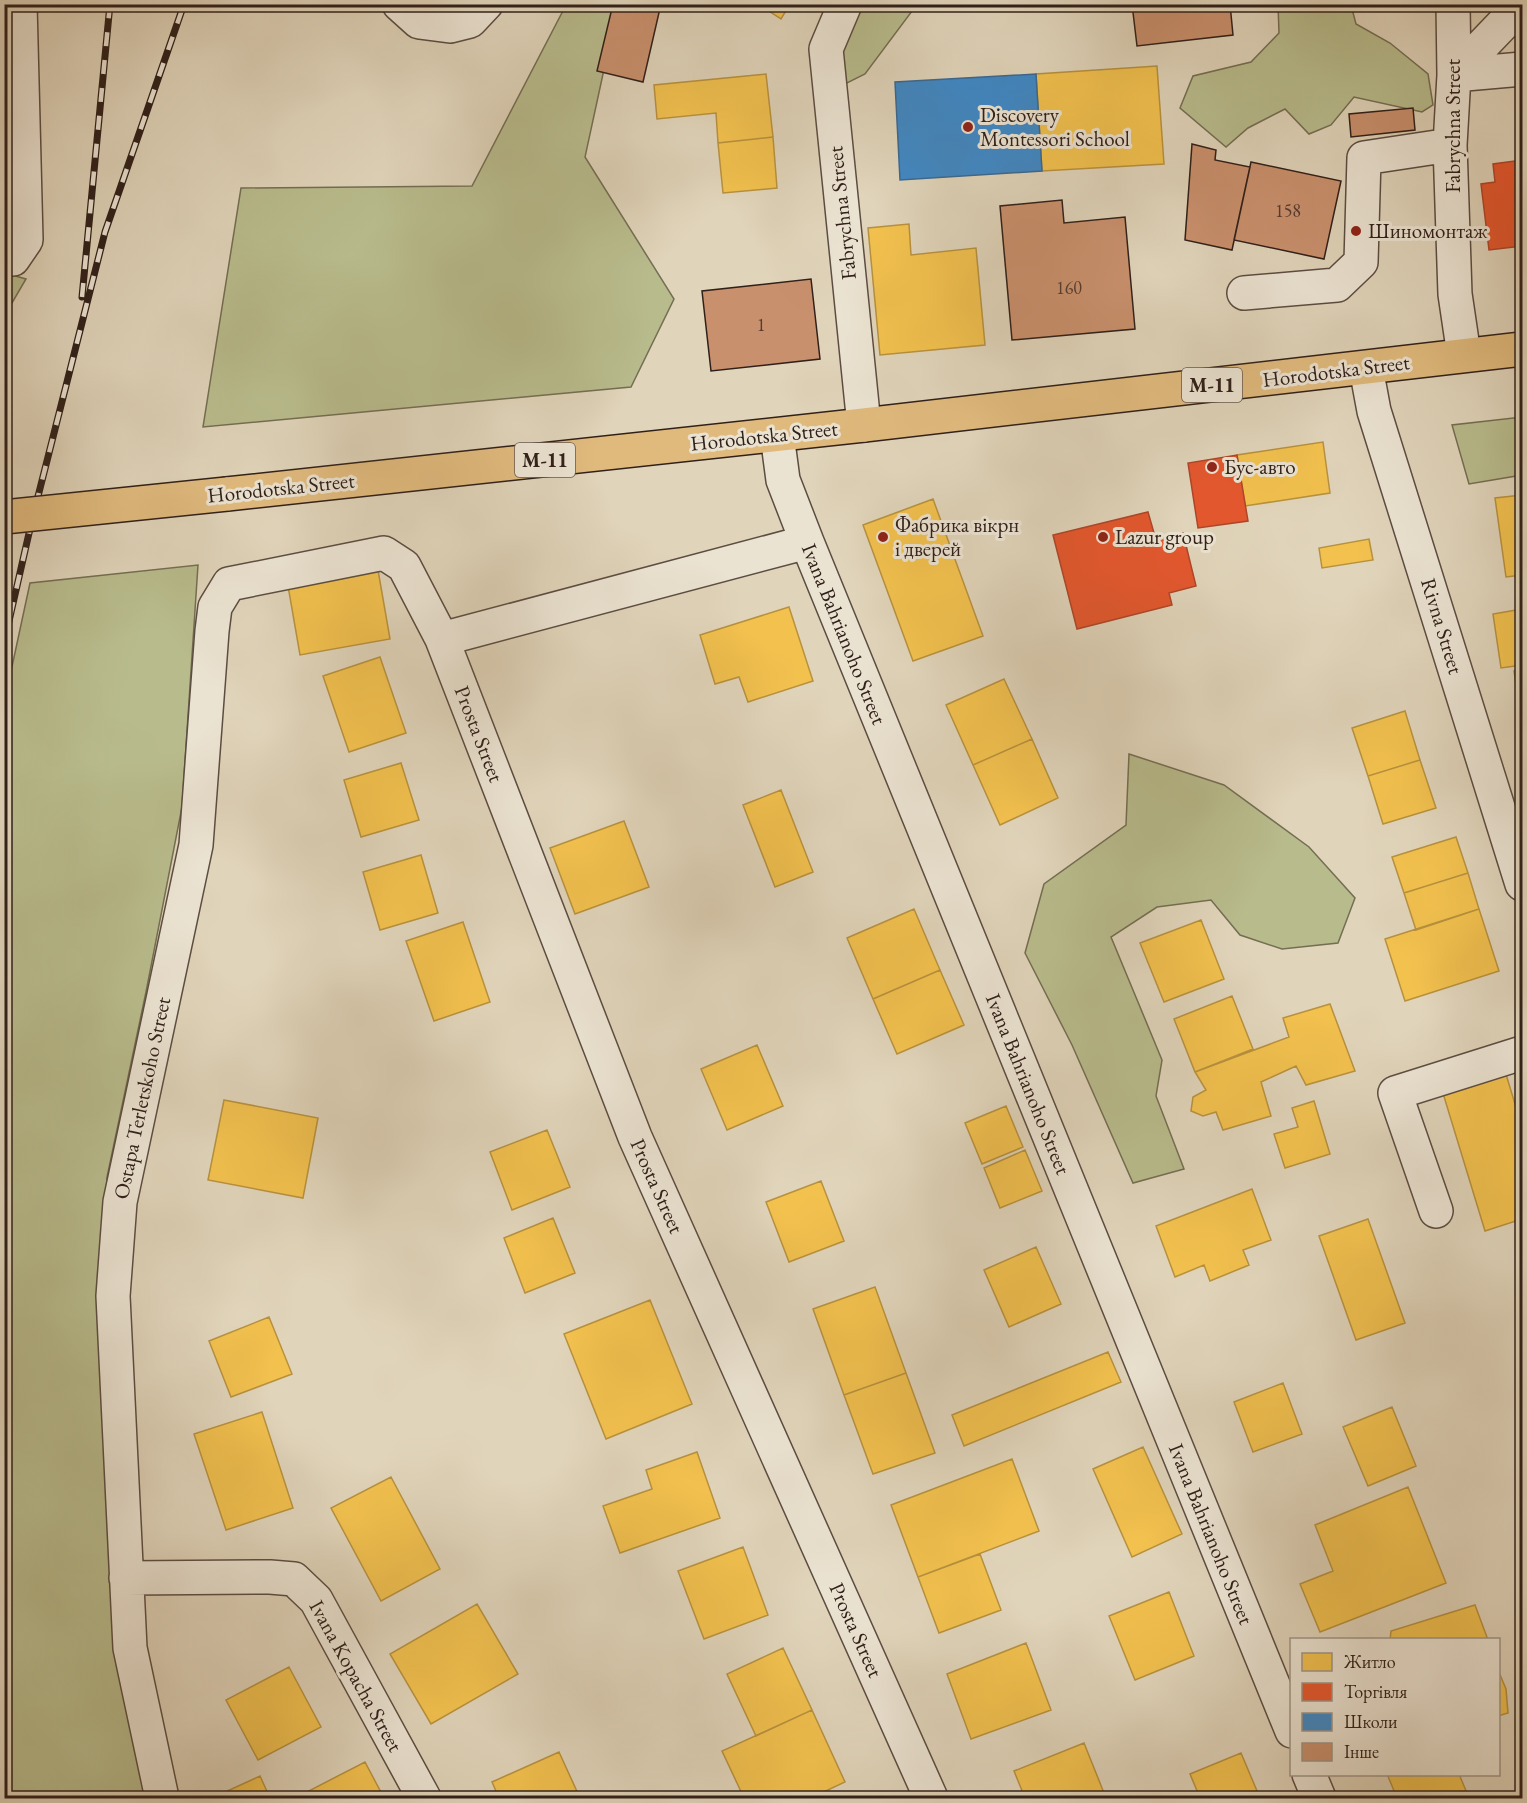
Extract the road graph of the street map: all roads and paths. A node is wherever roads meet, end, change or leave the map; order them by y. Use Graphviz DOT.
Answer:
graph roads {
  1 [pos="20,4"];
  2 [pos="399,4"];
  3 [pos="486,4"];
  4 [pos="845,4"];
  5 [pos="1452,4"];
  6 [pos="1522,4"];
  7 [pos="1522,69"];
  8 [pos="1454,75"];
  9 [pos="1450,145"];
  10 [pos="4,259"];
  11 [pos="1244,293"];
  12 [pos="1522,349"];
  13 [pos="1464,355"];
  14 [pos="1366,368"];
  15 [pos="864,425"];
  16 [pos="777,435"];
  17 [pos="4,517"];
  18 [pos="807,542"];
  19 [pos="404,566"];
  20 [pos="442,639"];
  21 [pos="1522,884"];
  22 [pos="1522,1053"];
  23 [pos="1436,1210"];
  24 [pos="126,1578"];
  25 [pos="1290,1726"];
  26 [pos="1310,1776"];
  27 [pos="162,1798"];
  28 [pos="424,1798"];
  29 [pos="931,1798"];
  30 [pos="1319,1798"];
  1 -- 10 [label="street"];
  2 -- 3 [label="street"];
  4 -- 15 [label="street, Fabrychna Street"];
  5 -- 8 [label="street, Fabrychna Street"];
  6 -- 8 [label="street"];
  7 -- 8 [label="street"];
  8 -- 9 [label="street, Fabrychna Street"];
  9 -- 11 [label="street"];
  9 -- 13 [label="street, Fabrychna Street"];
  12 -- 13 [label="main road, Horodotska Street / М-11"];
  13 -- 14 [label="main road, Horodotska Street / М-11"];
  14 -- 15 [label="main road, Horodotska Street / М-11"];
  14 -- 21 [label="street, Rivna Street"];
  15 -- 16 [label="main road, Horodotska Street / М-11"];
  16 -- 17 [label="main road, Horodotska Street / М-11, bridge"];
  16 -- 18 [label="street, Ivana Bahrianoho Street"];
  18 -- 20 [label="street"];
  18 -- 25 [label="street, Ivana Bahrianoho Street"];
  19 -- 20 [label="street, Prosta Street"];
  19 -- 24 [label="street, Ostapa Terletskoho Street"];
  20 -- 29 [label="street, Prosta Street"];
  22 -- 23 [label="street"];
  24 -- 27 [label="street, Ostapa Terletskoho Street"];
  24 -- 28 [label="street, Ivana Kopacha Street"];
  26 -- 30 [label="street"];
}
